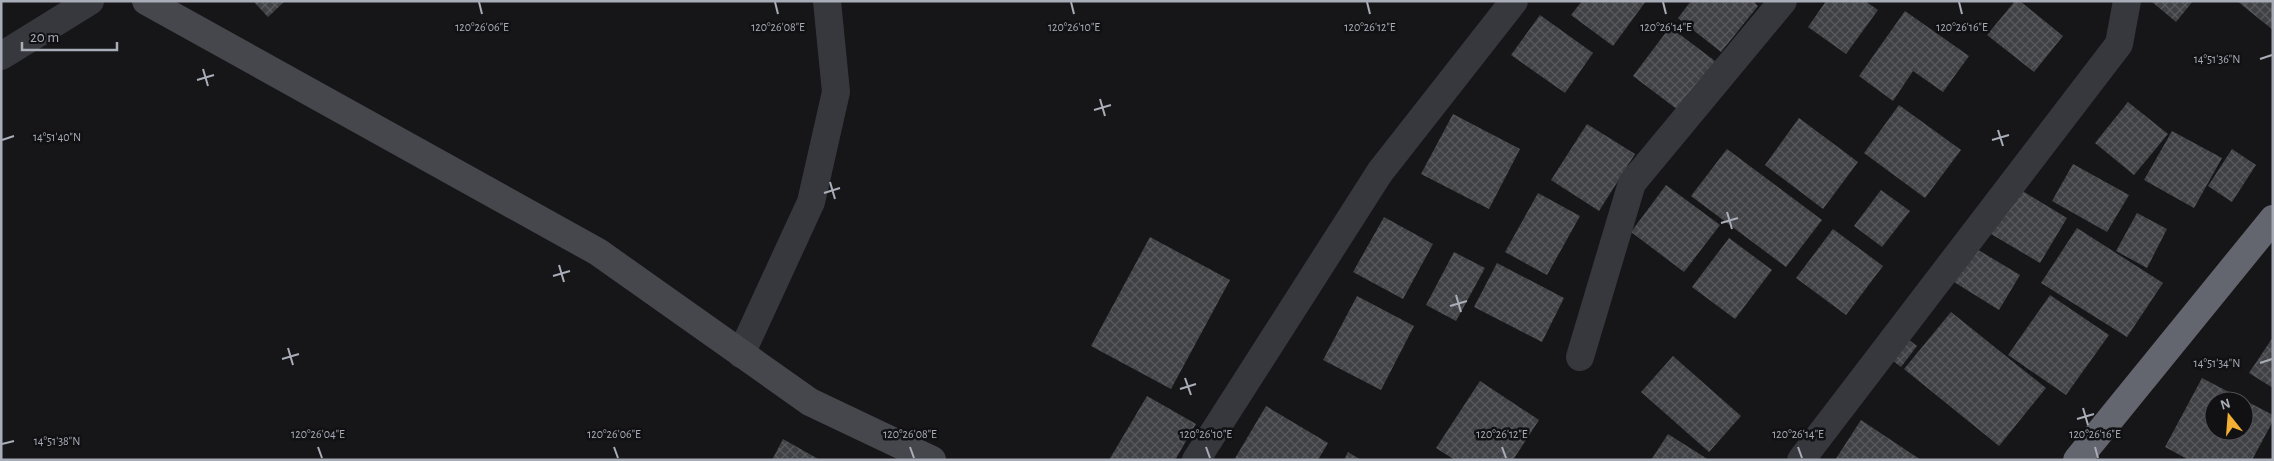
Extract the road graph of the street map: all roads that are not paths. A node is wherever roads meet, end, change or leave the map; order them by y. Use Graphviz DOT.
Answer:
graph roads {
  1 [pos="90,1"];
  2 [pos="146,1"];
  3 [pos="827,1"];
  4 [pos="1514,1"];
  5 [pos="1782,1"];
  6 [pos="2127,1"];
  7 [pos="1,56"];
  8 [pos="2273,219"];
  9 [pos="741,354"];
  10 [pos="1580,357"];
  11 [pos="932,460"];
  12 [pos="1196,460"];
  13 [pos="1801,460"];
  14 [pos="2077,460"];
  1 -- 7 [label="street"];
  2 -- 9 [label="street"];
  3 -- 9 [label="street"];
  4 -- 12 [label="street"];
  5 -- 10 [label="street"];
  6 -- 13 [label="street"];
  8 -- 14 [label="highway"];
  9 -- 11 [label="street"];
}
